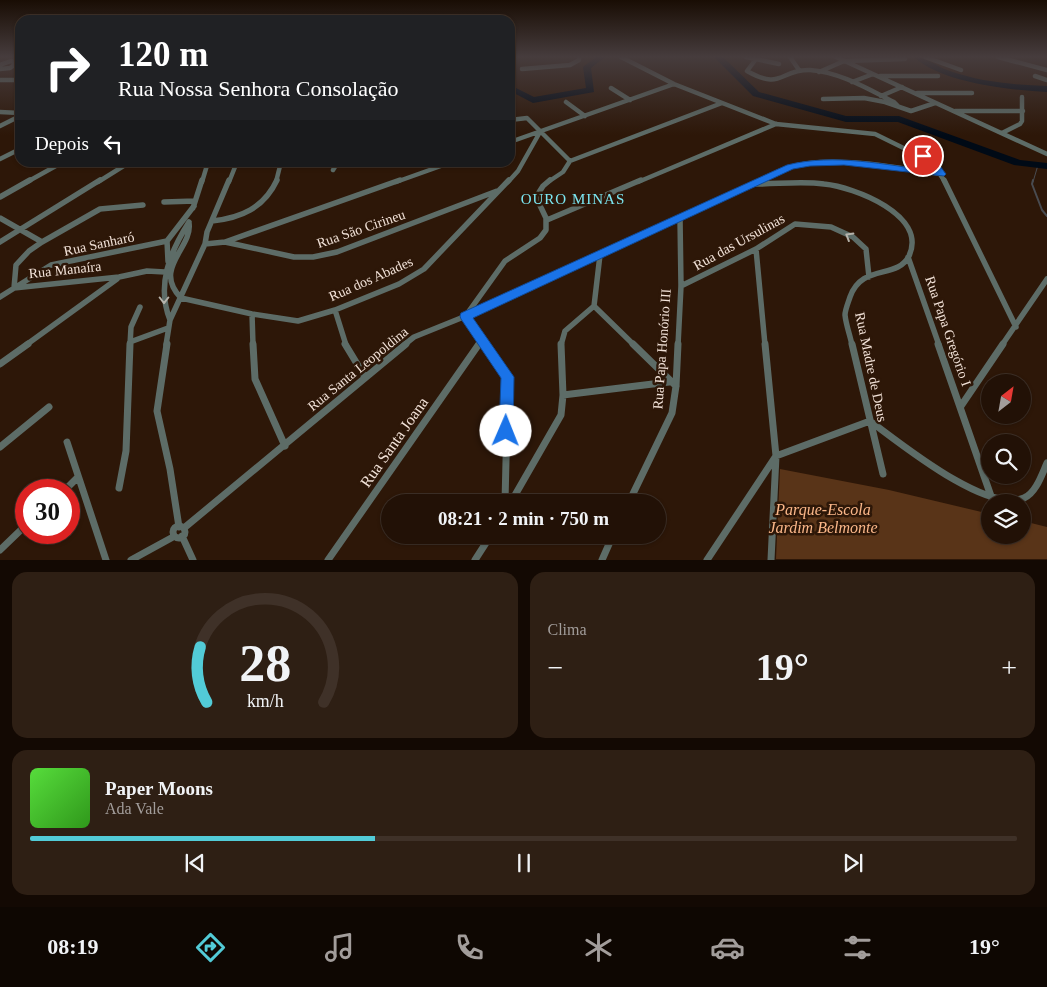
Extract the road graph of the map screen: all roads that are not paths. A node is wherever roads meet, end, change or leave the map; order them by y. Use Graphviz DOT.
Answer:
graph roads {
  1 [pos="854,83"];
  2 [pos="894,83"];
  3 [pos="674,84"];
  4 [pos="902,87"];
  5 [pos="611,88"];
  6 [pos="914,93"];
  7 [pos="972,93"];
  8 [pos="881,96"];
  9 [pos="1022,97"];
  10 [pos="823,99"];
  11 [pos="630,100"];
  12 [pos="566,102"];
  13 [pos="935,102"];
  14 [pos="722,103"];
  15 [pos="898,106"];
  16 [pos="953,110"];
  17 [pos="1023,111"];
  18 [pos="0,112"];
  19 [pos="15,114"];
  20 [pos="585,116"];
  21 [pos="15,118"];
  22 [pos="515,119"];
  23 [pos="776,124"];
  24 [pos="0,126"];
  25 [pos="540,132"];
  26 [pos="1002,133"];
  27 [pos="515,140"];
  28 [pos="15,152"];
  29 [pos="1047,154"];
  30 [pos="0,159"];
  31 [pos="570,161"];
  32 [pos="54,167"];
  33 [pos="123,167"];
  34 [pos="206,167"];
  35 [pos="235,167"];
  36 [pos="280,167"];
  37 [pos="335,167"];
  38 [pos="438,167"];
  39 [pos="333,170"];
  40 [pos="941,174"];
  41 [pos="754,184"];
  42 [pos="500,190"];
  43 [pos="0,197"];
  44 [pos="164,202"];
  45 [pos="194,203"];
  46 [pos="143,205"];
  47 [pos="0,218"];
  48 [pos="680,218"];
  49 [pos="547,220"];
  50 [pos="189,222"];
  51 [pos="212,222"];
  52 [pos="22,228"];
  53 [pos="167,241"];
  54 [pos="0,242"];
  55 [pos="42,242"];
  56 [pos="225,242"];
  57 [pos="205,244"];
  58 [pos="756,248"];
  59 [pos="600,255"];
  60 [pos="908,257"];
  61 [pos="168,262"];
  62 [pos="165,272"];
  63 [pos="119,277"];
  64 [pos="869,277"];
  65 [pos="1047,279"];
  66 [pos="681,286"];
  67 [pos="14,288"];
  68 [pos="0,297"];
  69 [pos="181,298"];
  70 [pos="594,306"];
  71 [pos="140,307"];
  72 [pos="335,310"];
  73 [pos="252,314"];
  74 [pos="466,316"];
  75 [pos="170,320"];
  76 [pos="1016,327"];
  77 [pos="168,328"];
  78 [pos="482,340"];
  79 [pos="130,342"];
  80 [pos="0,364"];
  81 [pos="364,377"];
  82 [pos="673,384"];
  83 [pos="563,396"];
  84 [pos="961,406"];
  85 [pos="49,407"];
  86 [pos="870,421"];
  87 [pos="67,442"];
  88 [pos="285,446"];
  89 [pos="0,447"];
  90 [pos="776,456"];
  91 [pos="1047,464"];
  92 [pos="883,474"];
  93 [pos="78,477"];
  94 [pos="119,488"];
  95 [pos="505,494"];
  96 [pos="516,494"];
  97 [pos="633,494"];
  98 [pos="982,494"];
  99 [pos="990,494"];
  100 [pos="1029,494"];
  101 [pos="180,532"];
  102 [pos="15,536"];
  103 [pos="485,544"];
  104 [pos="609,544"];
  105 [pos="0,550"];
  106 [pos="106,560"];
  107 [pos="132,560"];
  108 [pos="193,560"];
  109 [pos="328,560"];
  110 [pos="475,560"];
  111 [pos="602,560"];
  112 [pos="707,560"];
  113 [pos="771,560"];
  1 -- 8 [label="street"];
  2 -- 4 [label="street"];
  3 -- 11 [label="street"];
  3 -- 14 [label="street"];
  4 -- 6 [label="street"];
  4 -- 8 [label="street"];
  5 -- 11 [label="street"];
  6 -- 7 [label="street"];
  6 -- 13 [label="street"];
  8 -- 15 [label="street"];
  9 -- 17 [label="street"];
  10 -- 15 [label="street"];
  11 -- 20 [label="street"];
  12 -- 20 [label="street"];
  13 -- 15 [label="street"];
  13 -- 16 [label="street"];
  14 -- 23 [label="street"];
  14 -- 31 [label="street"];
  16 -- 17 [label="street"];
  16 -- 26 [label="street"];
  17 -- 26 [label="street"];
  18 -- 19 [label="street"];
  20 -- 25 [label="street"];
  21 -- 24 [label="street"];
  22 -- 25 [label="street"];
  23 -- 40 [label="street"];
  23 -- 49 [label="street"];
  25 -- 27 [label="street"];
  25 -- 31 [label="street"];
  25 -- 42 [label="street, Rua dos Abades"];
  26 -- 29 [label="street"];
  28 -- 30 [label="street"];
  31 -- 49 [label="street"];
  32 -- 43 [label="street"];
  33 -- 52 [label="street"];
  34 -- 45 [label="street"];
  35 -- 51 [label="street"];
  36 -- 51 [label="street"];
  37 -- 39 [label="street"];
  38 -- 56 [label="street"];
  40 -- 41 [label="street, Rua Santa Leopoldina"];
  40 -- 76 [label="street"];
  41 -- 48 [label="street, Rua Santa Leopoldina"];
  41 -- 60 [label="street"];
  42 -- 56 [label="street, Rua São Cirineu"];
  42 -- 72 [label="street, Rua dos Abades"];
  44 -- 45 [label="street"];
  45 -- 50 [label="street"];
  45 -- 53 [label="street"];
  46 -- 55 [label="street, Rua Manaíra"];
  47 -- 52 [label="street"];
  48 -- 59 [label="street, Rua Santa Leopoldina"];
  48 -- 66 [label="street, Rua Papa Honório III"];
  49 -- 74 [label="street"];
  50 -- 61 [label="street"];
  50 -- 69 [label="street"];
  51 -- 57 [label="street"];
  52 -- 54 [label="street"];
  52 -- 55 [label="street"];
  53 -- 61 [label="street"];
  53 -- 67 [label="street, Rua Sanharó"];
  55 -- 67 [label="street, Rua Manaíra"];
  56 -- 57 [label="street"];
  57 -- 69 [label="street"];
  64 -- 58 [label="street, Rua das Ursulinas, one-way"];
  58 -- 66 [label="street, Rua das Ursulinas"];
  58 -- 90 [label="street"];
  59 -- 70 [label="street"];
  59 -- 74 [label="street, Rua Santa Leopoldina"];
  60 -- 64 [label="street, Rua Madre de Deus"];
  60 -- 84 [label="street, Rua Papa Gregório I"];
  61 -- 62 [label="street"];
  62 -- 63 [label="street, Rua Manaíra"];
  62 -- 75 [label="street, one-way"];
  63 -- 67 [label="street, Rua Manaíra"];
  63 -- 80 [label="street"];
  64 -- 86 [label="street, Rua Madre de Deus"];
  65 -- 76 [label="street"];
  66 -- 82 [label="street, Rua Papa Honório III"];
  67 -- 68 [label="street, Rua Sanharó"];
  69 -- 73 [label="street, Rua dos Abades"];
  69 -- 75 [label="street"];
  70 -- 82 [label="street"];
  70 -- 83 [label="street"];
  71 -- 79 [label="street"];
  72 -- 73 [label="street, Rua dos Abades"];
  72 -- 81 [label="street"];
  73 -- 88 [label="street"];
  74 -- 78 [label="street"];
  74 -- 81 [label="street, Rua Santa Leopoldina"];
  75 -- 77 [label="street"];
  76 -- 84 [label="street"];
  77 -- 79 [label="street"];
  77 -- 101 [label="street"];
  78 -- 95 [label="street"];
  78 -- 109 [label="street, Rua Santa Joana"];
  79 -- 94 [label="street"];
  81 -- 88 [label="street, Rua Santa Leopoldina"];
  82 -- 83 [label="street"];
  82 -- 97 [label="street, Rua Papa Honório III"];
  83 -- 96 [label="street"];
  84 -- 99 [label="street, Rua Papa Gregório I"];
  85 -- 89 [label="street"];
  86 -- 90 [label="street"];
  86 -- 92 [label="street, Rua Madre de Deus"];
  86 -- 98 [label="street"];
  87 -- 93 [label="street"];
  88 -- 101 [label="street, Rua Santa Leopoldina"];
  90 -- 112 [label="street"];
  90 -- 113 [label="street"];
  91 -- 100 [label="street"];
  93 -- 106 [label="street"];
  101 -- 107 [label="street, Rua Santa Leopoldina"];
  101 -- 108 [label="street"];
  102 -- 105 [label="street"];
  103 -- 110 [label="street"];
  104 -- 111 [label="street"];
}
